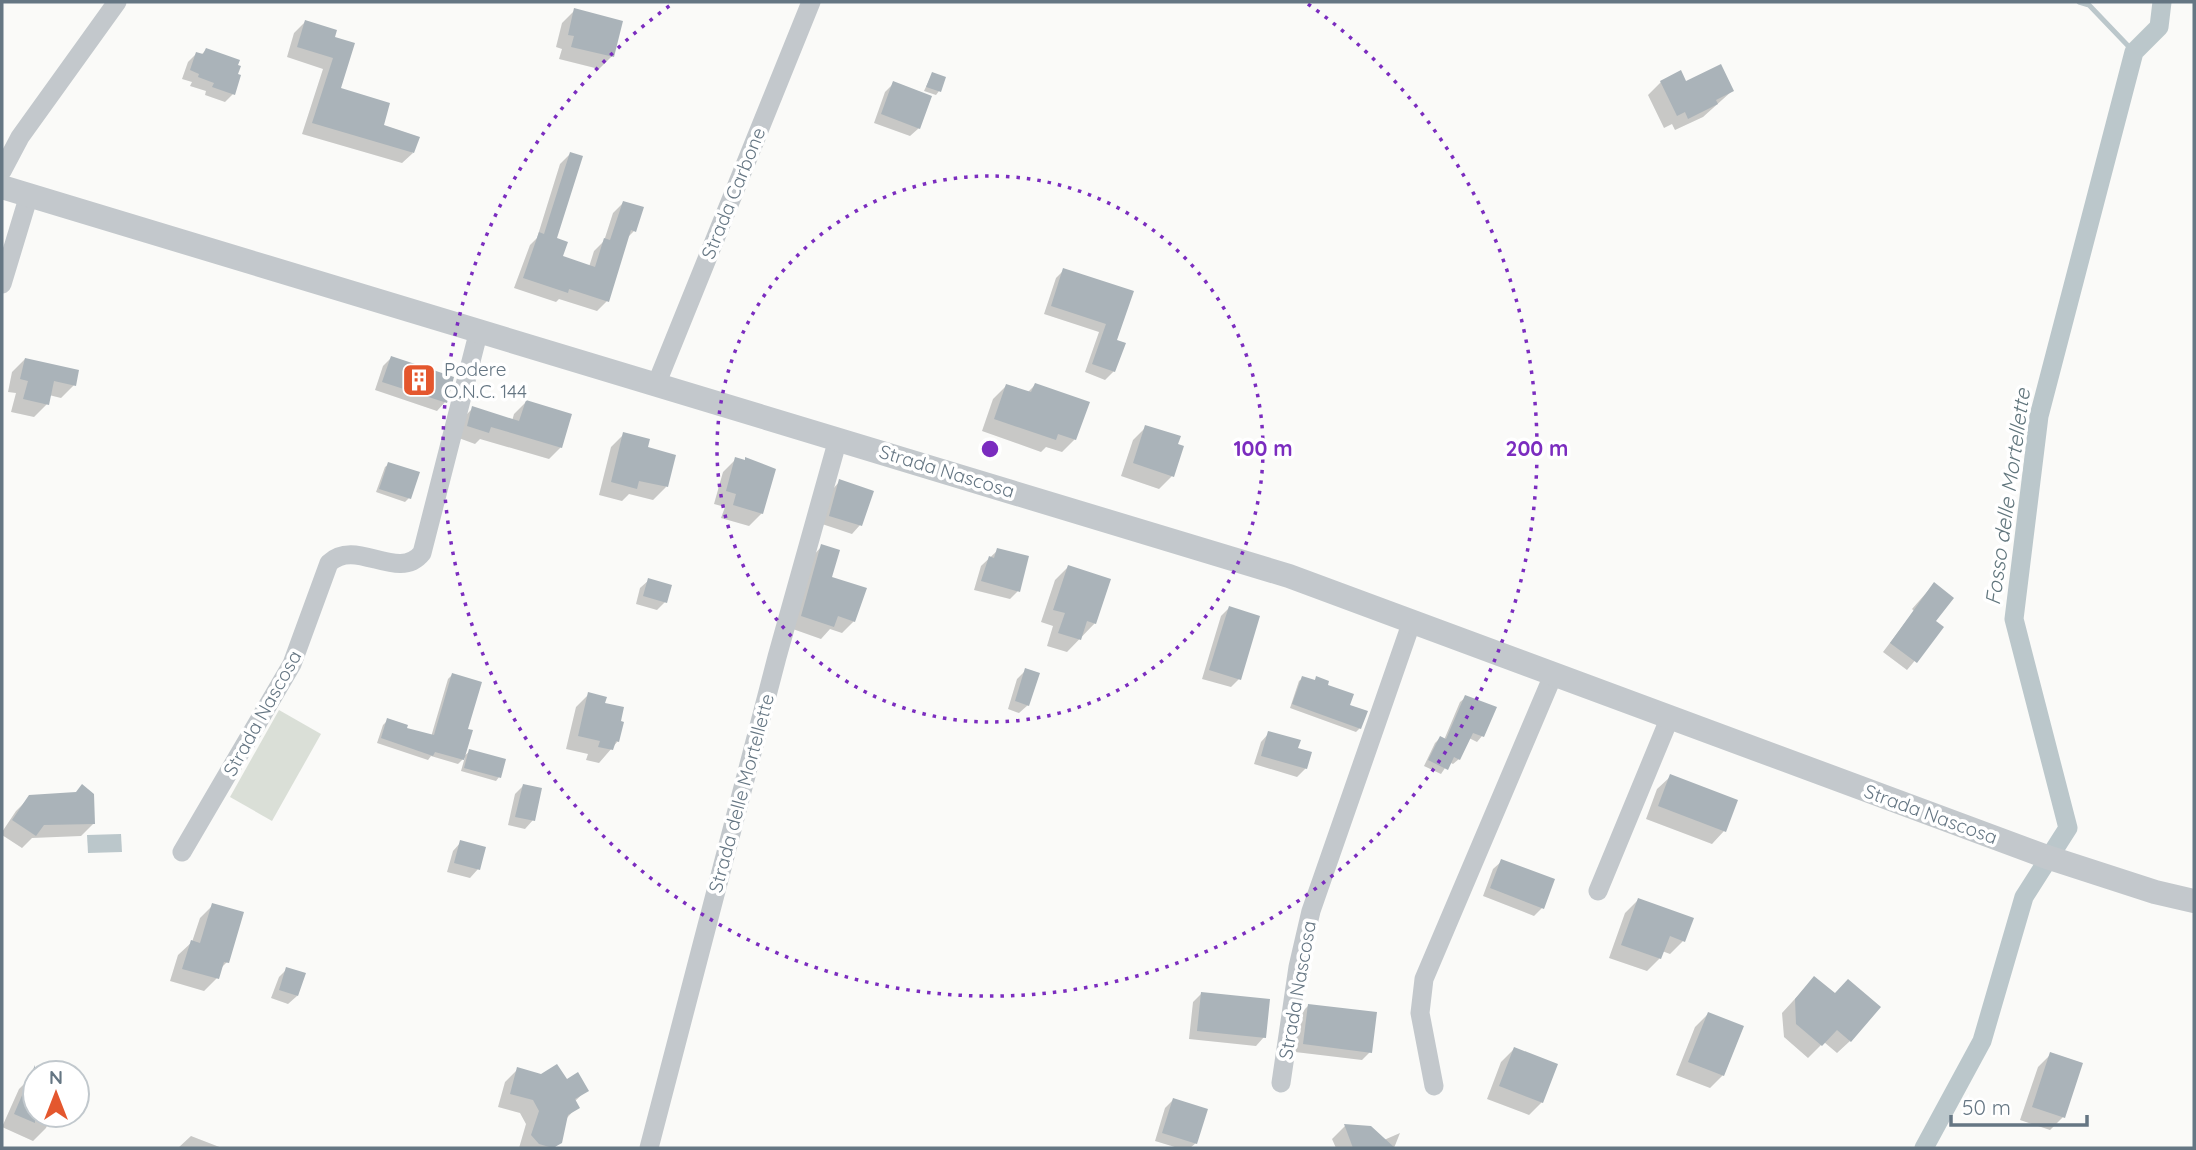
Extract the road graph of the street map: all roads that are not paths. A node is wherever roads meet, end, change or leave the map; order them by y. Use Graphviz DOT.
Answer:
graph roads {
  1 [pos="117,2"];
  2 [pos="811,2"];
  3 [pos="2,171"];
  4 [pos="2,187"];
  5 [pos="29,195"];
  6 [pos="2,284"];
  7 [pos="479,330"];
  8 [pos="656,384"];
  9 [pos="838,439"];
  10 [pos="1412,621"];
  11 [pos="1554,673"];
  12 [pos="1670,717"];
  13 [pos="182,852"];
  14 [pos="1598,891"];
  15 [pos="2194,901"];
  16 [pos="1281,1083"];
  17 [pos="1434,1086"];
  18 [pos="649,1148"];
  1 -- 3 [label="street"];
  2 -- 8 [label="street, Strada Carbone"];
  4 -- 5 [label="street, Strada Nascosa"];
  5 -- 6 [label="street"];
  5 -- 7 [label="street, Strada Nascosa"];
  7 -- 8 [label="street, Strada Nascosa"];
  7 -- 13 [label="street, Strada Nascosa"];
  8 -- 9 [label="street, Strada Nascosa"];
  9 -- 10 [label="street, Strada Nascosa"];
  9 -- 18 [label="street, Strada delle Mortellette"];
  10 -- 11 [label="street, Strada Nascosa"];
  10 -- 16 [label="street, Strada Nascosa"];
  11 -- 12 [label="street, Strada Nascosa"];
  11 -- 17 [label="street"];
  12 -- 14 [label="street"];
  12 -- 15 [label="street, Strada Nascosa"];
}
